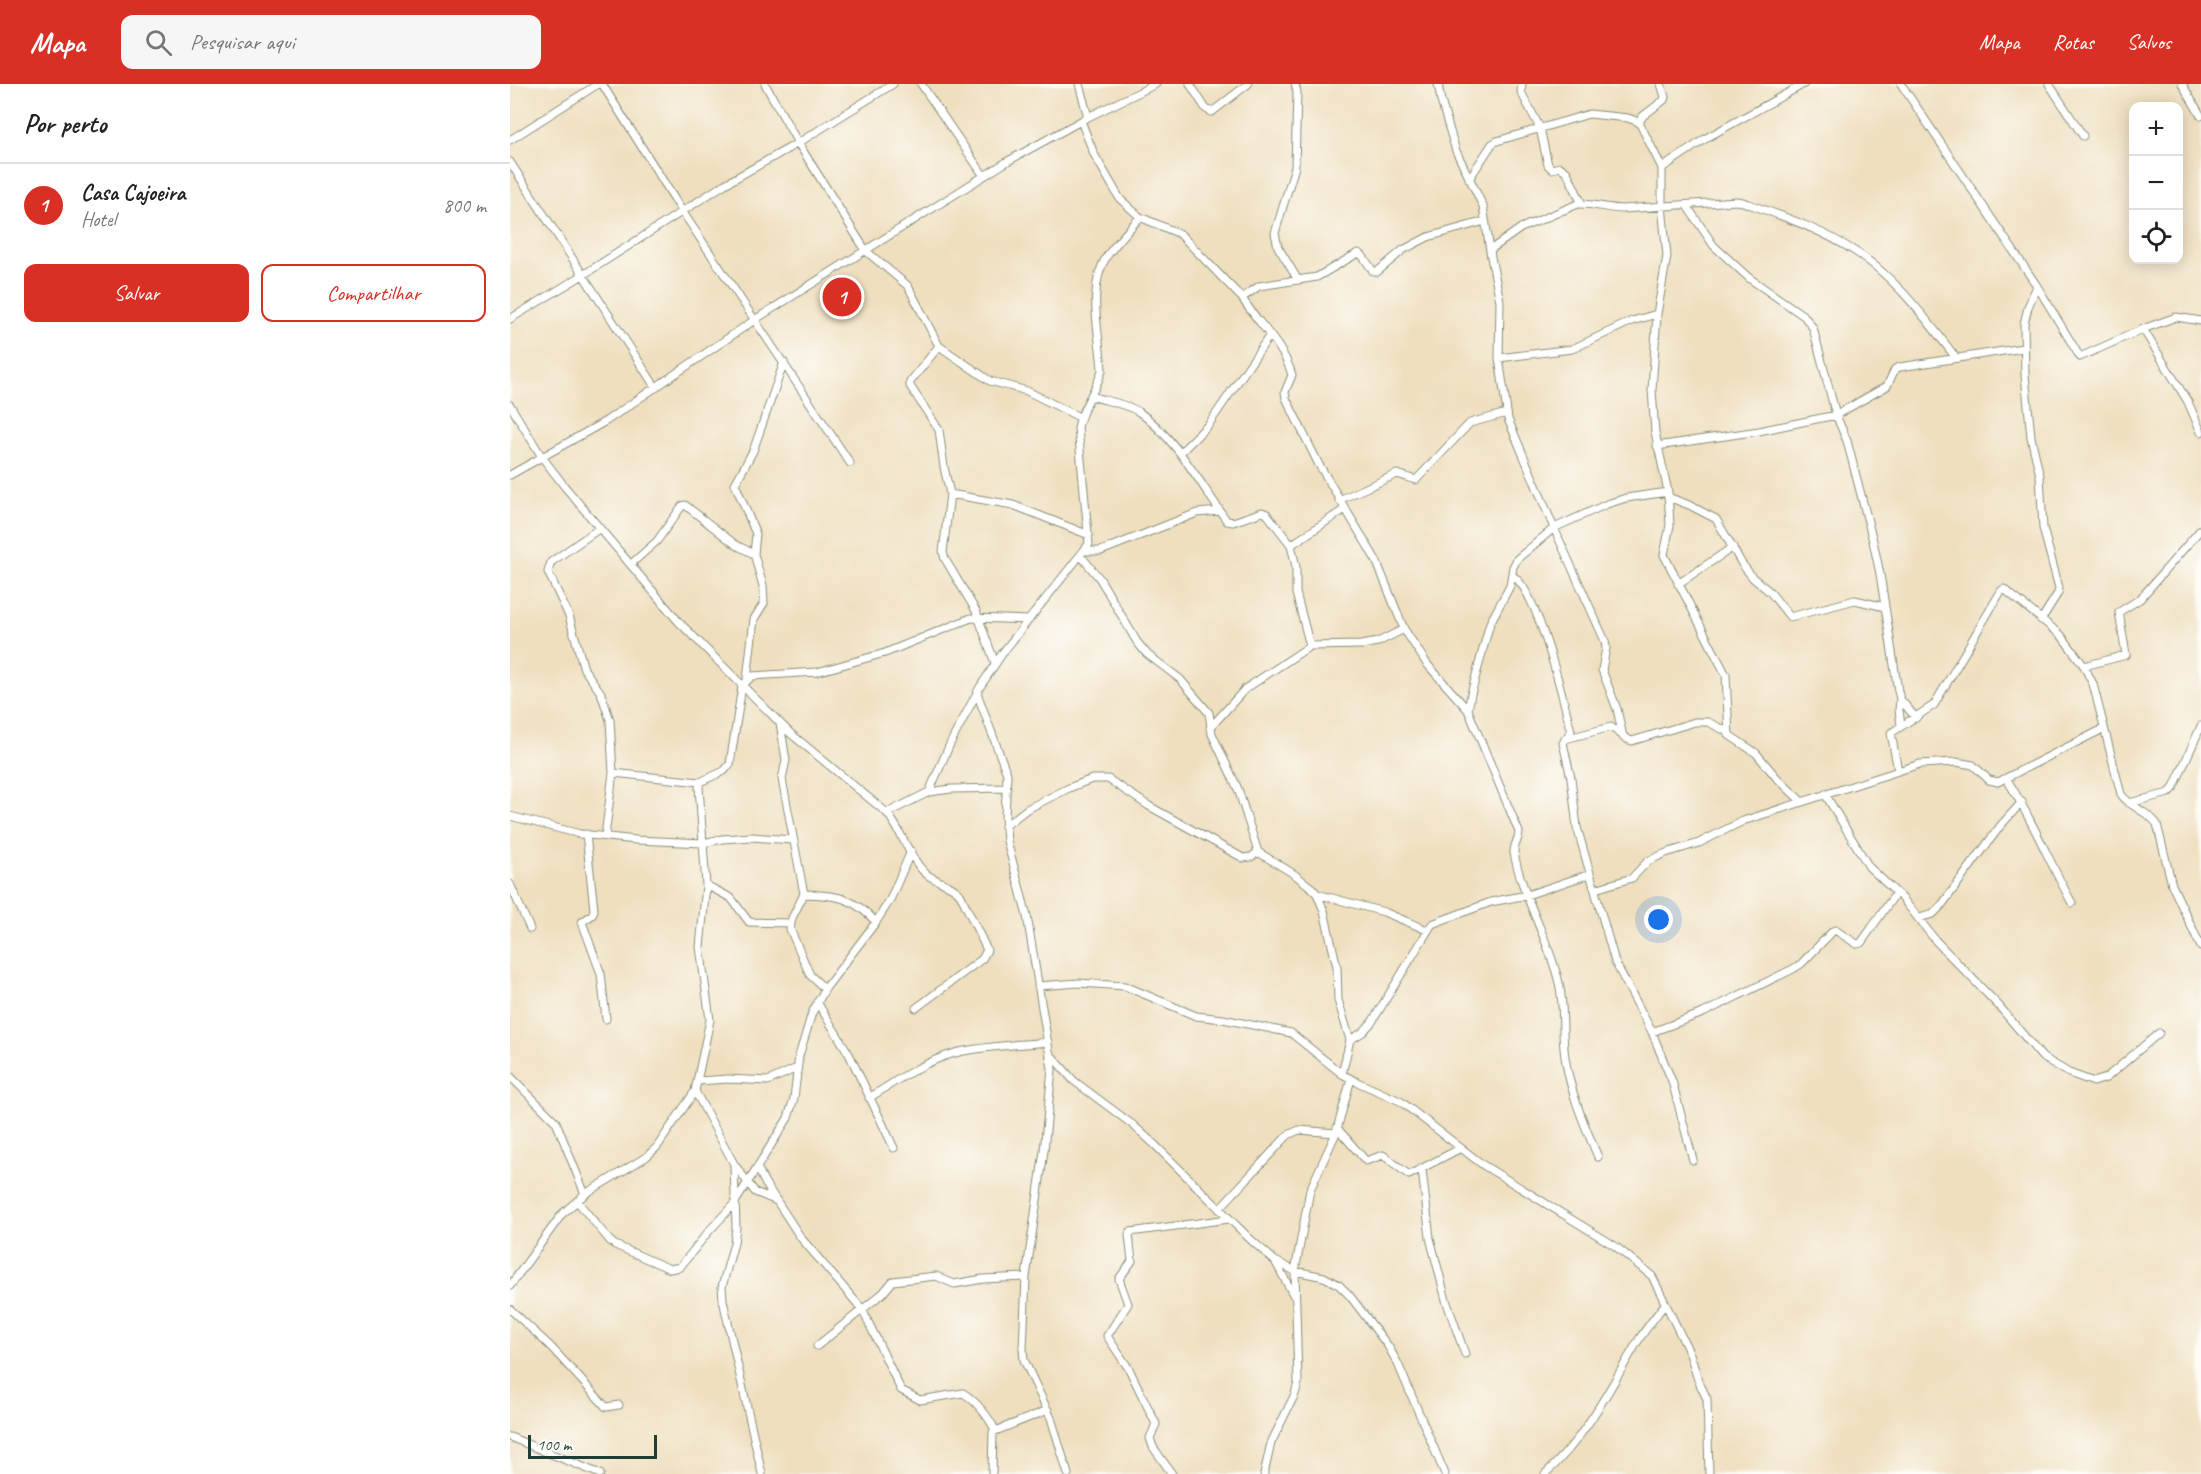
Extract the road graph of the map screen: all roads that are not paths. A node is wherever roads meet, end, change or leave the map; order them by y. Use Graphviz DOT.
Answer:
graph roads {
  1 [pos="600,84"];
  2 [pos="765,84"];
  3 [pos="893,84"];
  4 [pos="921,84"];
  5 [pos="1079,84"];
  6 [pos="1156,84"];
  7 [pos="1190,84"];
  8 [pos="1248,84"];
  9 [pos="1295,84"];
  10 [pos="1438,84"];
  11 [pos="1522,84"];
  12 [pos="1661,84"];
  13 [pos="1804,84"];
  14 [pos="1901,84"];
  15 [pos="2049,84"];
  16 [pos="2182,84"];
  17 [pos="2201,116"];
  18 [pos="1085,119"];
  19 [pos="1639,122"];
  20 [pos="1540,128"];
  21 [pos="2083,136"];
  22 [pos="510,140"];
  23 [pos="798,143"];
  24 [pos="510,162"];
  25 [pos="1662,168"];
  26 [pos="984,176"];
  27 [pos="1469,179"];
  28 [pos="1582,204"];
  29 [pos="1687,206"];
  30 [pos="1662,207"];
  31 [pos="682,211"];
  32 [pos="1140,217"];
  33 [pos="1485,221"];
  34 [pos="1490,250"];
  35 [pos="866,251"];
  36 [pos="582,276"];
  37 [pos="1298,280"];
  38 [pos="2037,286"];
  39 [pos="1242,298"];
  40 [pos="1657,314"];
  41 [pos="510,319"];
  42 [pos="756,319"];
  43 [pos="2201,321"];
  44 [pos="2143,329"];
  45 [pos="1270,335"];
  46 [pos="939,346"];
  47 [pos="2023,348"];
  48 [pos="1499,358"];
  49 [pos="1956,358"];
  50 [pos="784,362"];
  51 [pos="656,388"];
  52 [pos="1091,396"];
  53 [pos="510,405"];
  54 [pos="1507,413"];
  55 [pos="1836,415"];
  56 [pos="1079,417"];
  57 [pos="2201,432"];
  58 [pos="1657,446"];
  59 [pos="1181,452"];
  60 [pos="542,457"];
  61 [pos="850,463"];
  62 [pos="510,475"];
  63 [pos="950,494"];
  64 [pos="1668,494"];
  65 [pos="1339,500"];
  66 [pos="1345,509"];
  67 [pos="1220,511"];
  68 [pos="600,528"];
  69 [pos="1554,528"];
  70 [pos="2201,529"];
  71 [pos="1089,535"];
  72 [pos="1291,545"];
  73 [pos="1733,547"];
  74 [pos="754,554"];
  75 [pos="1083,554"];
  76 [pos="631,564"];
  77 [pos="1513,576"];
  78 [pos="1678,584"];
  79 [pos="1885,607"];
  80 [pos="978,617"];
  81 [pos="1029,620"];
  82 [pos="2041,620"];
  83 [pos="1404,628"];
  84 [pos="1310,646"];
  85 [pos="995,663"];
  86 [pos="2084,666"];
  87 [pos="744,682"];
  88 [pos="977,693"];
  89 [pos="1470,694"];
  90 [pos="1900,699"];
  91 [pos="1459,701"];
  92 [pos="1468,710"];
  93 [pos="1916,718"];
  94 [pos="780,723"];
  95 [pos="1901,726"];
  96 [pos="2201,726"];
  97 [pos="1210,728"];
  98 [pos="2103,729"];
  99 [pos="1728,732"];
  100 [pos="1623,737"];
  101 [pos="1565,739"];
  102 [pos="1898,771"];
  103 [pos="613,773"];
  104 [pos="2006,778"];
  105 [pos="700,782"];
  106 [pos="1007,788"];
  107 [pos="930,792"];
  108 [pos="1825,794"];
  109 [pos="1800,801"];
  110 [pos="2022,802"];
  111 [pos="2129,803"];
  112 [pos="887,813"];
  113 [pos="510,816"];
  114 [pos="1005,826"];
  115 [pos="586,834"];
  116 [pos="605,836"];
  117 [pos="792,840"];
  118 [pos="703,843"];
  119 [pos="910,851"];
  120 [pos="1258,852"];
  121 [pos="1590,874"];
  122 [pos="510,884"];
  123 [pos="706,885"];
  124 [pos="1595,889"];
  125 [pos="1896,892"];
  126 [pos="804,894"];
  127 [pos="1317,894"];
  128 [pos="1527,896"];
  129 [pos="2072,903"];
  130 [pos="1919,918"];
  131 [pos="876,922"];
  132 [pos="791,923"];
  133 [pos="530,929"];
  134 [pos="1427,930"];
  135 [pos="2201,947"];
  136 [pos="1038,986"];
  137 [pos="825,989"];
  138 [pos="818,1002"];
  139 [pos="916,1008"];
  140 [pos="606,1019"];
  141 [pos="1652,1032"];
  142 [pos="2159,1033"];
  143 [pos="1350,1040"];
  144 [pos="1048,1042"];
  145 [pos="1050,1053"];
  146 [pos="797,1068"];
  147 [pos="1342,1074"];
  148 [pos="510,1076"];
  149 [pos="1351,1079"];
  150 [pos="699,1081"];
  151 [pos="695,1091"];
  152 [pos="869,1098"];
  153 [pos="1337,1130"];
  154 [pos="894,1148"];
  155 [pos="1461,1148"];
  156 [pos="1598,1156"];
  157 [pos="1693,1160"];
  158 [pos="734,1164"];
  159 [pos="757,1167"];
  160 [pos="1422,1170"];
  161 [pos="746,1183"];
  162 [pos="585,1194"];
  163 [pos="577,1201"];
  164 [pos="777,1201"];
  165 [pos="734,1204"];
  166 [pos="1219,1209"];
  167 [pos="1229,1219"];
  168 [pos="1275,1261"];
  169 [pos="1295,1271"];
  170 [pos="1026,1277"];
  171 [pos="510,1286"];
  172 [pos="1295,1298"];
  173 [pos="1665,1304"];
  174 [pos="510,1309"];
  175 [pos="862,1309"];
  176 [pos="817,1346"];
  177 [pos="1465,1354"];
  178 [pos="619,1405"];
  179 [pos="1048,1410"];
  180 [pos="995,1430"];
  181 [pos="510,1437"];
  182 [pos="600,1474"];
  183 [pos="762,1474"];
  184 [pos="992,1474"];
  185 [pos="1068,1474"];
  186 [pos="1172,1474"];
  187 [pos="1264,1474"];
  188 [pos="1445,1474"];
  189 [pos="1545,1474"];
  190 [pos="1709,1474"];
  1 -- 22 [label="street"];
  1 -- 31 [label="street"];
  2 -- 23 [label="street"];
  3 -- 23 [label="street"];
  4 -- 26 [label="street"];
  5 -- 18 [label="street"];
  6 -- 18 [label="street"];
  7 -- 8 [label="street"];
  9 -- 37 [label="street"];
  10 -- 27 [label="street"];
  11 -- 20 [label="street"];
  12 -- 19 [label="street"];
  13 -- 25 [label="street"];
  14 -- 38 [label="street"];
  15 -- 21 [label="street"];
  16 -- 17 [label="street"];
  18 -- 26 [label="street"];
  18 -- 32 [label="street"];
  19 -- 20 [label="street"];
  19 -- 25 [label="street"];
  20 -- 27 [label="street"];
  20 -- 28 [label="street"];
  23 -- 31 [label="street"];
  23 -- 35 [label="street"];
  24 -- 36 [label="street"];
  25 -- 30 [label="street"];
  26 -- 35 [label="street"];
  27 -- 33 [label="street"];
  28 -- 30 [label="street"];
  28 -- 34 [label="street"];
  29 -- 30 [label="street"];
  29 -- 49 [label="street"];
  29 -- 55 [label="street"];
  30 -- 40 [label="street"];
  31 -- 36 [label="street"];
  31 -- 42 [label="street"];
  32 -- 39 [label="street"];
  32 -- 52 [label="street"];
  33 -- 34 [label="street"];
  33 -- 37 [label="street"];
  34 -- 48 [label="street"];
  35 -- 42 [label="street"];
  35 -- 46 [label="street"];
  36 -- 41 [label="street"];
  36 -- 51 [label="street"];
  37 -- 39 [label="street"];
  38 -- 44 [label="street"];
  38 -- 47 [label="street"];
  39 -- 45 [label="street"];
  40 -- 48 [label="street"];
  40 -- 58 [label="street"];
  42 -- 50 [label="street"];
  42 -- 51 [label="street"];
  43 -- 44 [label="street"];
  44 -- 57 [label="street"];
  45 -- 59 [label="street"];
  45 -- 65 [label="street"];
  46 -- 56 [label="street"];
  46 -- 63 [label="street"];
  47 -- 49 [label="street"];
  47 -- 82 [label="street"];
  48 -- 54 [label="street"];
  49 -- 55 [label="street"];
  50 -- 61 [label="street"];
  50 -- 74 [label="street"];
  51 -- 60 [label="street"];
  52 -- 56 [label="street"];
  52 -- 59 [label="street"];
  53 -- 60 [label="street"];
  54 -- 65 [label="street"];
  54 -- 69 [label="street"];
  55 -- 58 [label="street"];
  55 -- 79 [label="street"];
  56 -- 71 [label="street"];
  58 -- 64 [label="street"];
  59 -- 67 [label="street"];
  60 -- 62 [label="street"];
  60 -- 68 [label="street"];
  63 -- 71 [label="street"];
  63 -- 80 [label="street"];
  64 -- 69 [label="street"];
  64 -- 73 [label="street"];
  64 -- 78 [label="street"];
  65 -- 66 [label="street"];
  66 -- 72 [label="street"];
  66 -- 83 [label="street"];
  67 -- 72 [label="street"];
  67 -- 75 [label="street"];
  68 -- 76 [label="street"];
  68 -- 103 [label="street"];
  69 -- 77 [label="street"];
  69 -- 100 [label="street"];
  70 -- 86 [label="street"];
  71 -- 75 [label="street"];
  72 -- 84 [label="street"];
  73 -- 78 [label="street"];
  73 -- 79 [label="street"];
  74 -- 76 [label="street"];
  74 -- 87 [label="street"];
  75 -- 81 [label="street"];
  75 -- 97 [label="street"];
  76 -- 87 [label="street"];
  77 -- 89 [label="street"];
  77 -- 101 [label="street"];
  78 -- 99 [label="street"];
  79 -- 90 [label="street"];
  80 -- 81 [label="street"];
  80 -- 85 [label="street"];
  80 -- 87 [label="street"];
  81 -- 85 [label="street"];
  82 -- 86 [label="street"];
  82 -- 93 [label="street"];
  83 -- 84 [label="street"];
  83 -- 91 [label="street"];
  84 -- 97 [label="street"];
  85 -- 88 [label="street"];
  86 -- 98 [label="street"];
  87 -- 94 [label="street"];
  87 -- 105 [label="street"];
  88 -- 106 [label="street"];
  88 -- 107 [label="street"];
  89 -- 91 [label="street"];
  89 -- 92 [label="street"];
  90 -- 93 [label="street"];
  90 -- 95 [label="street"];
  91 -- 92 [label="street"];
  92 -- 128 [label="street"];
  93 -- 95 [label="street"];
  94 -- 112 [label="street"];
  94 -- 117 [label="street"];
  95 -- 102 [label="street"];
  96 -- 111 [label="street"];
  97 -- 120 [label="street"];
  98 -- 104 [label="street"];
  98 -- 111 [label="street"];
  99 -- 100 [label="street"];
  99 -- 109 [label="street"];
  100 -- 101 [label="street"];
  101 -- 121 [label="street"];
  102 -- 104 [label="street"];
  102 -- 108 [label="street"];
  103 -- 105 [label="street"];
  103 -- 116 [label="street"];
  104 -- 110 [label="street"];
  105 -- 118 [label="street"];
  106 -- 107 [label="street"];
  106 -- 114 [label="street"];
  107 -- 112 [label="street"];
  108 -- 109 [label="street"];
  108 -- 125 [label="street"];
  109 -- 124 [label="street"];
  110 -- 129 [label="street"];
  110 -- 130 [label="street"];
  111 -- 135 [label="street"];
  112 -- 119 [label="street"];
  113 -- 115 [label="street"];
  114 -- 120 [label="street"];
  114 -- 136 [label="street"];
  115 -- 116 [label="street"];
  115 -- 140 [label="street"];
  116 -- 118 [label="street"];
  117 -- 118 [label="street"];
  117 -- 126 [label="street"];
  118 -- 123 [label="street"];
  119 -- 131 [label="street"];
  119 -- 139 [label="street"];
  120 -- 127 [label="street"];
  121 -- 124 [label="street"];
  121 -- 128 [label="street"];
  122 -- 133 [label="street"];
  123 -- 132 [label="street"];
  123 -- 150 [label="street"];
  124 -- 141 [label="street"];
  125 -- 130 [label="street"];
  125 -- 141 [label="street"];
  126 -- 131 [label="street"];
  126 -- 132 [label="street"];
  127 -- 134 [label="street"];
  127 -- 143 [label="street"];
  128 -- 134 [label="street"];
  128 -- 156 [label="street"];
  130 -- 142 [label="street"];
  131 -- 137 [label="street"];
  132 -- 137 [label="street"];
  134 -- 143 [label="street"];
  136 -- 144 [label="street"];
  136 -- 147 [label="street"];
  137 -- 138 [label="street"];
  138 -- 146 [label="street"];
  138 -- 152 [label="street"];
  141 -- 157 [label="street"];
  143 -- 147 [label="street"];
  144 -- 145 [label="street"];
  144 -- 152 [label="street"];
  145 -- 166 [label="street"];
  145 -- 170 [label="street"];
  146 -- 150 [label="street"];
  146 -- 159 [label="street"];
  147 -- 149 [label="street"];
  148 -- 162 [label="street"];
  149 -- 153 [label="street"];
  149 -- 155 [label="street"];
  150 -- 151 [label="street"];
  151 -- 158 [label="street"];
  151 -- 162 [label="street"];
  152 -- 154 [label="street"];
  153 -- 160 [label="street"];
  153 -- 166 [label="street"];
  153 -- 169 [label="street"];
  155 -- 160 [label="street"];
  155 -- 173 [label="street"];
  158 -- 161 [label="street"];
  158 -- 165 [label="street"];
  159 -- 161 [label="street"];
  159 -- 164 [label="street"];
  160 -- 177 [label="street"];
  161 -- 164 [label="street"];
  161 -- 165 [label="street"];
  162 -- 163 [label="street"];
  163 -- 165 [label="street"];
  163 -- 171 [label="street"];
  164 -- 175 [label="street"];
  165 -- 183 [label="street"];
  166 -- 167 [label="street"];
  167 -- 168 [label="street"];
  167 -- 186 [label="street"];
  168 -- 169 [label="street"];
  168 -- 172 [label="street"];
  169 -- 172 [label="street"];
  169 -- 188 [label="street"];
  170 -- 175 [label="street"];
  170 -- 179 [label="street"];
  172 -- 187 [label="street"];
  173 -- 189 [label="street"];
  173 -- 190 [label="street"];
  174 -- 178 [label="street"];
  175 -- 176 [label="street"];
  175 -- 180 [label="street"];
  179 -- 180 [label="street"];
  179 -- 185 [label="street"];
  180 -- 184 [label="street"];
  181 -- 182 [label="street"];
}
